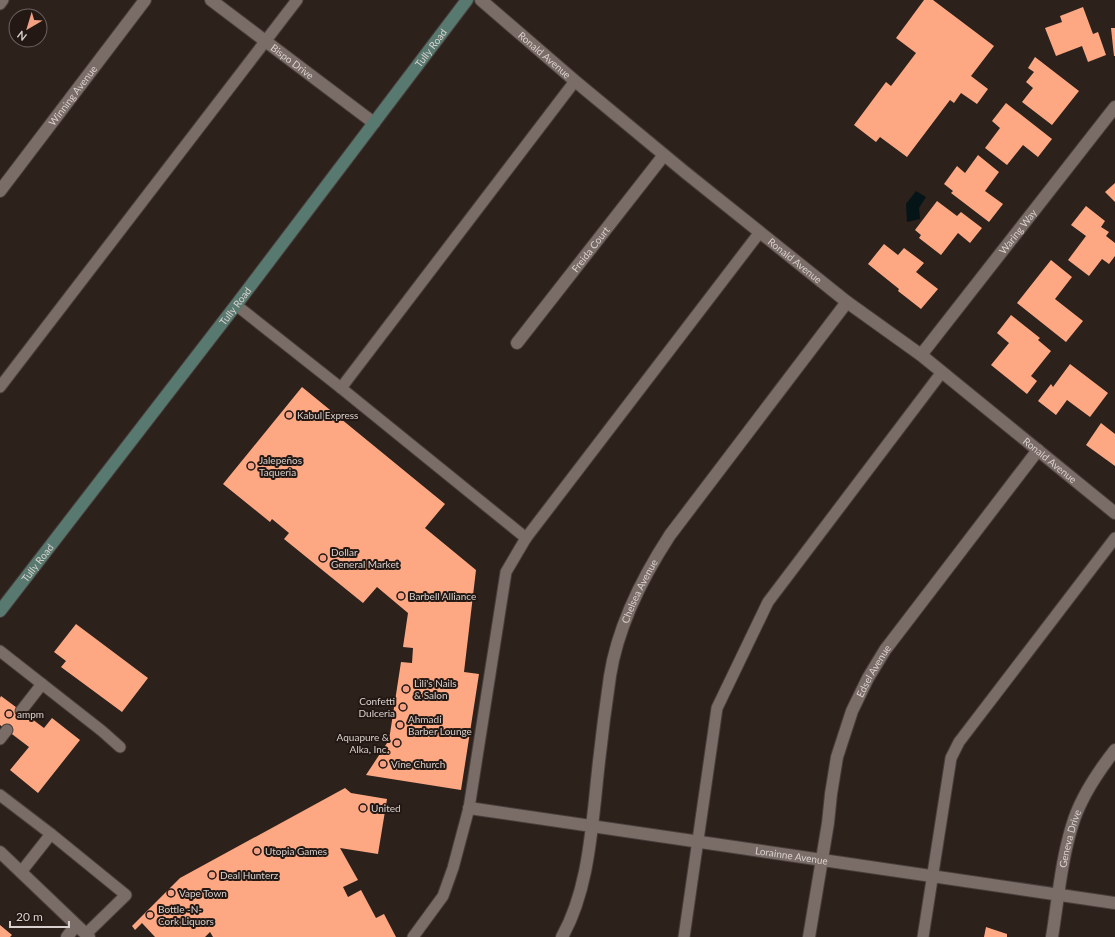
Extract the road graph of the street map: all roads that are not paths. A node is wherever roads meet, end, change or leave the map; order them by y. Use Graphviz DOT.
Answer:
graph roads {
  1 [pos="3,0"];
  2 [pos="145,0"];
  3 [pos="211,0"];
  4 [pos="297,0"];
  5 [pos="467,0"];
  6 [pos="481,0"];
  7 [pos="0,4"];
  8 [pos="266,41"];
  9 [pos="575,81"];
  10 [pos="1115,107"];
  11 [pos="374,123"];
  12 [pos="664,155"];
  13 [pos="0,192"];
  14 [pos="760,232"];
  15 [pos="847,302"];
  16 [pos="236,305"];
  17 [pos="518,343"];
  18 [pos="920,355"];
  19 [pos="942,372"];
  20 [pos="0,387"];
  21 [pos="342,388"];
  22 [pos="1038,450"];
  23 [pos="1115,513"];
  24 [pos="526,538"];
  25 [pos="1115,538"];
  26 [pos="0,611"];
  27 [pos="0,651"];
  28 [pos="42,684"];
  29 [pos="21,711"];
  30 [pos="120,747"];
  31 [pos="1115,750"];
  32 [pos="0,795"];
  33 [pos="469,808"];
  34 [pos="592,826"];
  35 [pos="51,834"];
  36 [pos="698,842"];
  37 [pos="0,852"];
  38 [pos="822,860"];
  39 [pos="21,872"];
  40 [pos="932,877"];
  41 [pos="1059,895"];
  42 [pos="1115,903"];
  43 [pos="76,925"];
  44 [pos="87,936"];
  45 [pos="67,937"];
  46 [pos="413,937"];
  47 [pos="562,937"];
  48 [pos="684,937"];
  49 [pos="809,937"];
  50 [pos="923,937"];
  51 [pos="1052,937"];
  1 -- 7 [label="lane"];
  2 -- 13 [label="street, Winning Avenue"];
  3 -- 8 [label="street, Bispo Drive"];
  4 -- 8 [label="lane"];
  5 -- 11 [label="main road, Tully Road"];
  6 -- 9 [label="street, Ronald Avenue"];
  8 -- 11 [label="street, Bispo Drive"];
  8 -- 20 [label="lane"];
  9 -- 12 [label="street, Ronald Avenue"];
  9 -- 21 [label="lane"];
  10 -- 18 [label="street, Waring Way"];
  11 -- 16 [label="main road, Tully Road"];
  12 -- 14 [label="street, Ronald Avenue"];
  12 -- 17 [label="street, Freida Court"];
  14 -- 15 [label="street, Ronald Avenue"];
  14 -- 24 [label="lane"];
  15 -- 18 [label="street, Ronald Avenue"];
  15 -- 34 [label="street, Chelsea Avenue"];
  16 -- 21 [label="lane"];
  16 -- 26 [label="main road, Tully Road"];
  18 -- 19 [label="street, Ronald Avenue"];
  19 -- 22 [label="street, Ronald Avenue"];
  19 -- 36 [label="lane"];
  21 -- 24 [label="lane"];
  22 -- 23 [label="street, Ronald Avenue"];
  22 -- 38 [label="street, Edsel Avenue"];
  24 -- 33 [label="lane"];
  25 -- 40 [label="lane"];
  27 -- 28 [label="lane"];
  28 -- 29 [label="lane"];
  28 -- 30 [label="lane"];
  31 -- 41 [label="street, Geneva Drive"];
  32 -- 35 [label="lane"];
  33 -- 34 [label="street, Lorainne Avenue"];
  33 -- 46 [label="lane"];
  34 -- 36 [label="street, Lorainne Avenue"];
  34 -- 47 [label="street, Chelsea Avenue"];
  35 -- 39 [label="lane"];
  35 -- 44 [label="lane"];
  36 -- 38 [label="street, Lorainne Avenue"];
  36 -- 48 [label="lane"];
  37 -- 39 [label="street"];
  38 -- 40 [label="street, Lorainne Avenue"];
  38 -- 49 [label="street, Edsel Avenue"];
  39 -- 43 [label="street"];
  40 -- 41 [label="street, Lorainne Avenue"];
  40 -- 50 [label="lane"];
  41 -- 42 [label="street, Lorainne Avenue"];
  41 -- 51 [label="street, Geneva Drive"];
  43 -- 44 [label="street"];
  43 -- 45 [label="street"];
}
